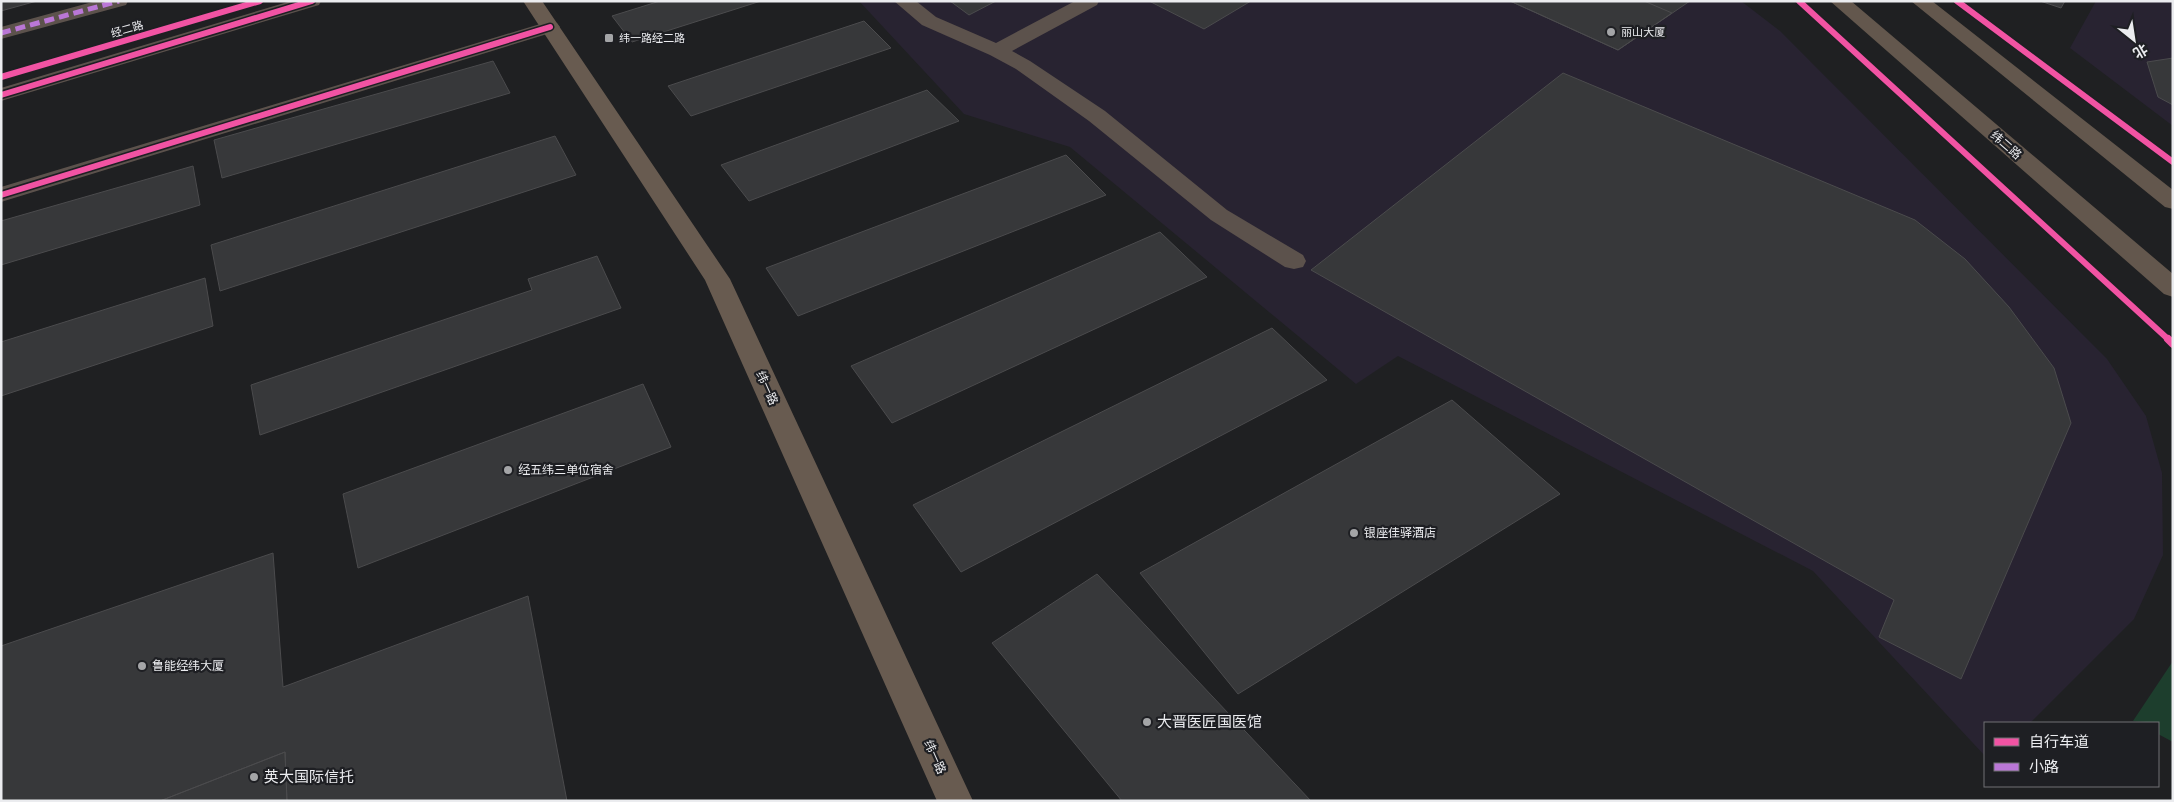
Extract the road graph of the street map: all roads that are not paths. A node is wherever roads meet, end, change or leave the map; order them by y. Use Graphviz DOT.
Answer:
graph roads {
  1 [pos="119,1"];
  2 [pos="260,1"];
  3 [pos="312,1"];
  4 [pos="532,1"];
  5 [pos="903,1"];
  6 [pos="1090,1"];
  7 [pos="1839,1"];
  8 [pos="1920,1"];
  9 [pos="550,27"];
  10 [pos="1,33"];
  11 [pos="997,51"];
  12 [pos="1,78"];
  13 [pos="1,95"];
  14 [pos="1,194"];
  15 [pos="2173,202"];
  16 [pos="1294,262"];
  17 [pos="2173,288"];
  18 [pos="955,801"];
  1 -- 10 [label="street"];
  2 -- 12 [label="street, 经二路"];
  3 -- 13 [label="street"];
  4 -- 9 [label="main road, 纬一路"];
  5 -- 11 [label="street"];
  6 -- 11 [label="street"];
  7 -- 17 [label="highway, 纬二路"];
  8 -- 15 [label="highway"];
  9 -- 14 [label="street"];
  9 -- 18 [label="main road, 纬一路"];
  11 -- 16 [label="street"];
}
